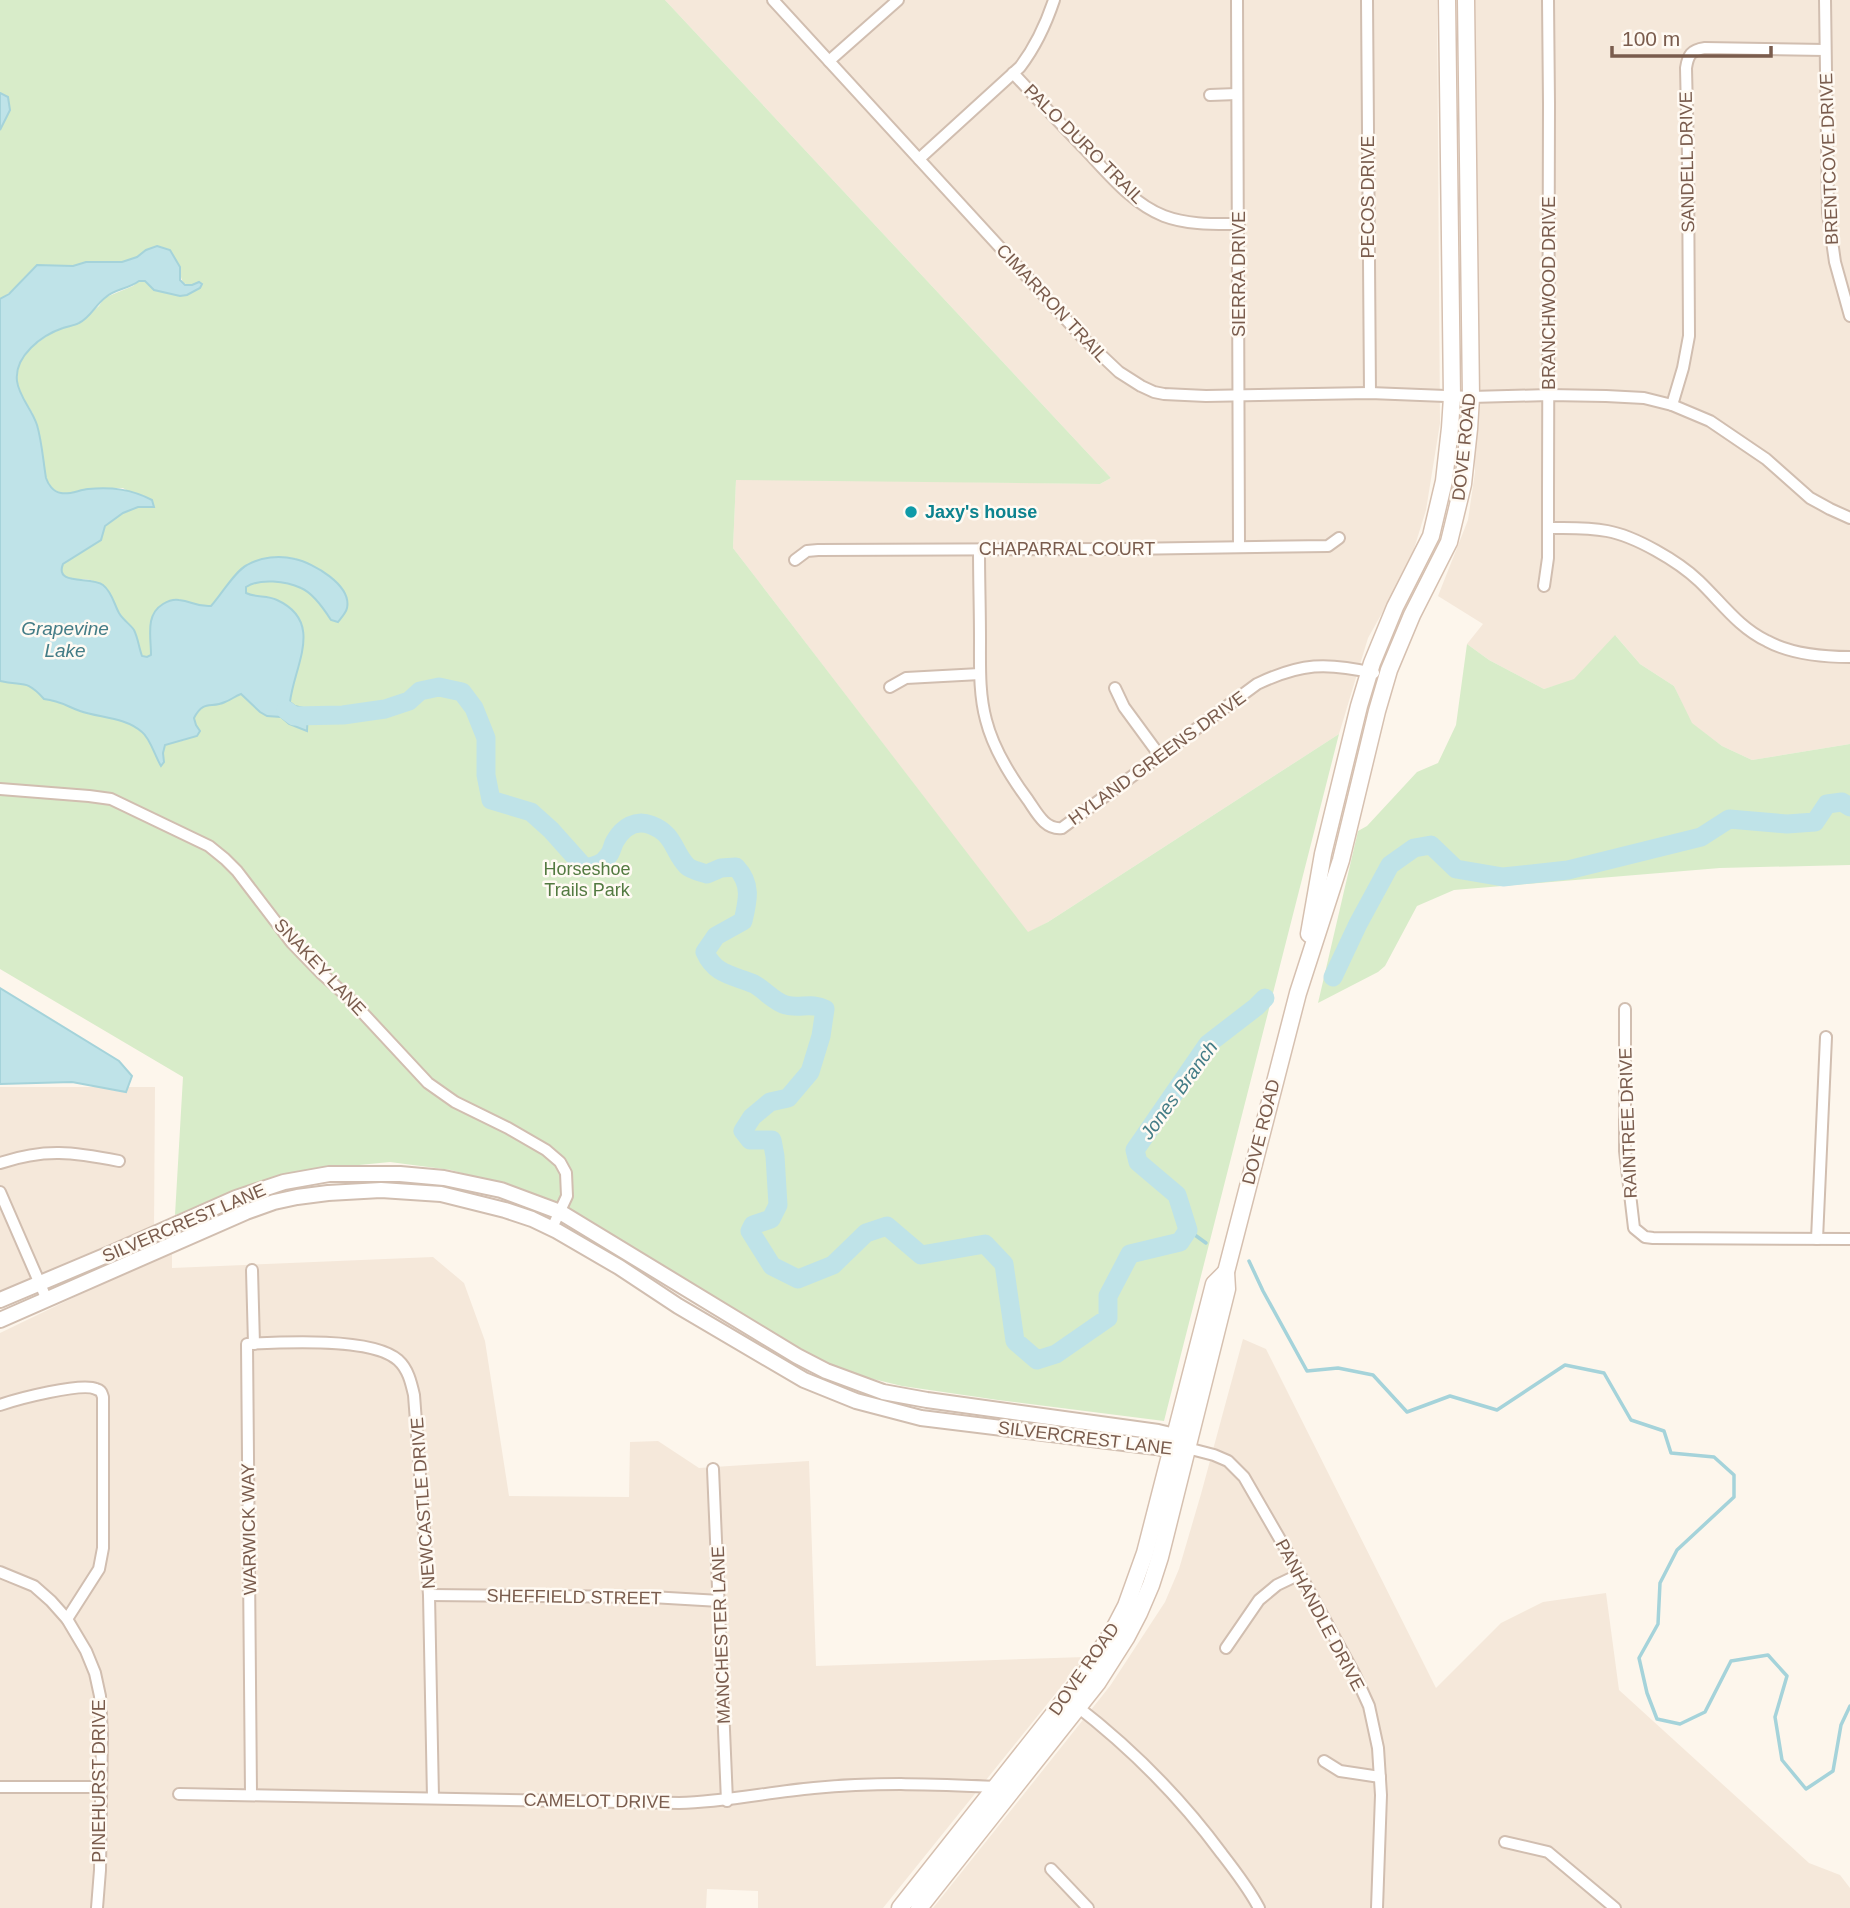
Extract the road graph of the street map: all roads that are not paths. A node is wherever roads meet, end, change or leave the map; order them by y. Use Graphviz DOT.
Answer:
graph roads {
  1 [pos="773,0"];
  2 [pos="898,0"];
  3 [pos="1054,0"];
  4 [pos="1237,0"];
  5 [pos="1367,0"];
  6 [pos="1447,0"];
  7 [pos="1466,0"];
  8 [pos="1548,0"];
  9 [pos="1825,0"];
  10 [pos="1825,50"];
  11 [pos="829,61"];
  12 [pos="1013,74"];
  13 [pos="1210,94"];
  14 [pos="1237,94"];
  15 [pos="919,159"];
  16 [pos="1239,224"];
  17 [pos="1850,316"];
  18 [pos="1370,393"];
  19 [pos="1239,395"];
  20 [pos="1549,395"];
  21 [pos="1452,397"];
  22 [pos="1471,397"];
  23 [pos="1672,405"];
  24 [pos="1850,518"];
  25 [pos="1548,528"];
  26 [pos="1339,538"];
  27 [pos="1239,547"];
  28 [pos="979,550"];
  29 [pos="795,560"];
  30 [pos="1544,586"];
  31 [pos="1395,607"];
  32 [pos="1412,615"];
  33 [pos="1850,657"];
  34 [pos="1369,671"];
  35 [pos="980,674"];
  36 [pos="1388,676"];
  37 [pos="890,687"];
  38 [pos="1115,688"];
  39 [pos="1160,756"];
  40 [pos="0,789"];
  41 [pos="1298,993"];
  42 [pos="1625,1009"];
  43 [pos="1826,1037"];
  44 [pos="119,1161"];
  45 [pos="0,1163"];
  46 [pos="0,1192"];
  47 [pos="560,1212"];
  48 [pos="552,1228"];
  49 [pos="1817,1239"];
  50 [pos="1850,1240"];
  51 [pos="252,1270"];
  52 [pos="40,1283"];
  53 [pos="0,1300"];
  54 [pos="47,1300"];
  55 [pos="0,1320"];
  56 [pos="254,1343"];
  57 [pos="0,1405"];
  58 [pos="1178,1445"];
  59 [pos="713,1469"];
  60 [pos="0,1572"];
  61 [pos="1300,1574"];
  62 [pos="429,1595"];
  63 [pos="720,1601"];
  64 [pos="67,1619"];
  65 [pos="1226,1648"];
  66 [pos="1072,1702"];
  67 [pos="1324,1761"];
  68 [pos="1380,1777"];
  69 [pos="0,1787"];
  70 [pos="101,1787"];
  71 [pos="996,1787"];
  72 [pos="1014,1787"];
  73 [pos="179,1794"];
  74 [pos="251,1794"];
  75 [pos="433,1798"];
  76 [pos="727,1801"];
  77 [pos="1505,1842"];
  78 [pos="1051,1869"];
  79 [pos="97,1908"];
  80 [pos="900,1908"];
  81 [pos="919,1908"];
  82 [pos="1087,1908"];
  83 [pos="1259,1908"];
  84 [pos="1377,1908"];
  85 [pos="1615,1908"];
  1 -- 11 [label="street, CIMARRON TRAIL"];
  2 -- 11 [label="street"];
  3 -- 12 [label="street"];
  4 -- 14 [label="street, SIERRA DRIVE"];
  5 -- 18 [label="street, PECOS DRIVE"];
  6 -- 21 [label="main road, DOVE ROAD"];
  7 -- 22 [label="main road, DOVE ROAD"];
  8 -- 20 [label="street, BRANCHWOOD DRIVE"];
  9 -- 10 [label="street, BRENTCOVE DRIVE"];
  10 -- 17 [label="street, BRENTCOVE DRIVE"];
  10 -- 23 [label="street, SANDELL DRIVE"];
  11 -- 15 [label="street, CIMARRON TRAIL"];
  12 -- 15 [label="street"];
  12 -- 16 [label="street, PALO DURO TRAIL"];
  13 -- 14 [label="street"];
  14 -- 16 [label="street, SIERRA DRIVE"];
  15 -- 19 [label="street, CIMARRON TRAIL"];
  16 -- 19 [label="street, SIERRA DRIVE"];
  18 -- 19 [label="street, CIMARRON TRAIL"];
  18 -- 21 [label="street, CIMARRON TRAIL"];
  19 -- 27 [label="street, SIERRA DRIVE"];
  20 -- 22 [label="street, CIMARRON TRAIL"];
  20 -- 23 [label="street, CIMARRON TRAIL"];
  20 -- 25 [label="street, BRANCHWOOD DRIVE"];
  21 -- 22 [label="street, CIMARRON TRAIL"];
  21 -- 31 [label="main road, DOVE ROAD"];
  22 -- 32 [label="main road, DOVE ROAD"];
  23 -- 24 [label="street, CIMARRON TRAIL"];
  25 -- 30 [label="street, BRANCHWOOD DRIVE"];
  25 -- 33 [label="street"];
  26 -- 27 [label="street, CHAPARRAL COURT"];
  27 -- 28 [label="street, CHAPARRAL COURT"];
  28 -- 29 [label="street, CHAPARRAL COURT"];
  28 -- 35 [label="street, HYLAND GREENS DRIVE"];
  31 -- 32 [label="main road"];
  31 -- 34 [label="main road, DOVE ROAD"];
  32 -- 36 [label="main road, DOVE ROAD"];
  34 -- 36 [label="street, HYLAND GREENS DRIVE"];
  34 -- 39 [label="street, HYLAND GREENS DRIVE"];
  34 -- 41 [label="main road, DOVE ROAD"];
  35 -- 37 [label="street"];
  35 -- 39 [label="street, HYLAND GREENS DRIVE"];
  36 -- 41 [label="main road, DOVE ROAD"];
  38 -- 39 [label="street"];
  40 -- 47 [label="street, SNAKEY LANE"];
  41 -- 58 [label="main road, DOVE ROAD"];
  42 -- 49 [label="street, RAINTREE DRIVE"];
  43 -- 49 [label="street"];
  44 -- 45 [label="street"];
  46 -- 52 [label="street"];
  47 -- 48 [label="street, SNAKEY LANE"];
  47 -- 52 [label="street, SILVERCREST LANE"];
  47 -- 58 [label="street, SILVERCREST LANE"];
  48 -- 54 [label="street, SILVERCREST LANE"];
  48 -- 58 [label="street, SILVERCREST LANE"];
  49 -- 50 [label="street, RAINTREE DRIVE"];
  51 -- 56 [label="street, WARWICK WAY"];
  52 -- 53 [label="street, SILVERCREST LANE"];
  52 -- 54 [label="street"];
  54 -- 55 [label="street, SILVERCREST LANE"];
  56 -- 62 [label="street, NEWCASTLE DRIVE"];
  56 -- 74 [label="street, WARWICK WAY"];
  57 -- 64 [label="street"];
  58 -- 61 [label="street, PANHANDLE DRIVE"];
  58 -- 66 [label="main road, DOVE ROAD"];
  59 -- 63 [label="street, MANCHESTER LANE"];
  60 -- 64 [label="street, PINEHURST DRIVE"];
  61 -- 65 [label="street"];
  61 -- 68 [label="street, PANHANDLE DRIVE"];
  62 -- 63 [label="street, SHEFFIELD STREET"];
  62 -- 75 [label="street, NEWCASTLE DRIVE"];
  63 -- 76 [label="street, MANCHESTER LANE"];
  64 -- 70 [label="street, PINEHURST DRIVE"];
  66 -- 71 [label="main road, DOVE ROAD"];
  66 -- 72 [label="main road, DOVE ROAD"];
  66 -- 83 [label="street"];
  67 -- 68 [label="street"];
  68 -- 84 [label="street, PANHANDLE DRIVE"];
  69 -- 70 [label="street"];
  70 -- 79 [label="street, PINEHURST DRIVE"];
  71 -- 72 [label="street, CAMELOT DRIVE"];
  71 -- 76 [label="street, CAMELOT DRIVE"];
  71 -- 80 [label="main road, DOVE ROAD"];
  72 -- 81 [label="main road, DOVE ROAD"];
  73 -- 74 [label="street, CAMELOT DRIVE"];
  74 -- 75 [label="street, CAMELOT DRIVE"];
  75 -- 76 [label="street, CAMELOT DRIVE"];
  77 -- 85 [label="street"];
  78 -- 82 [label="street"];
}
